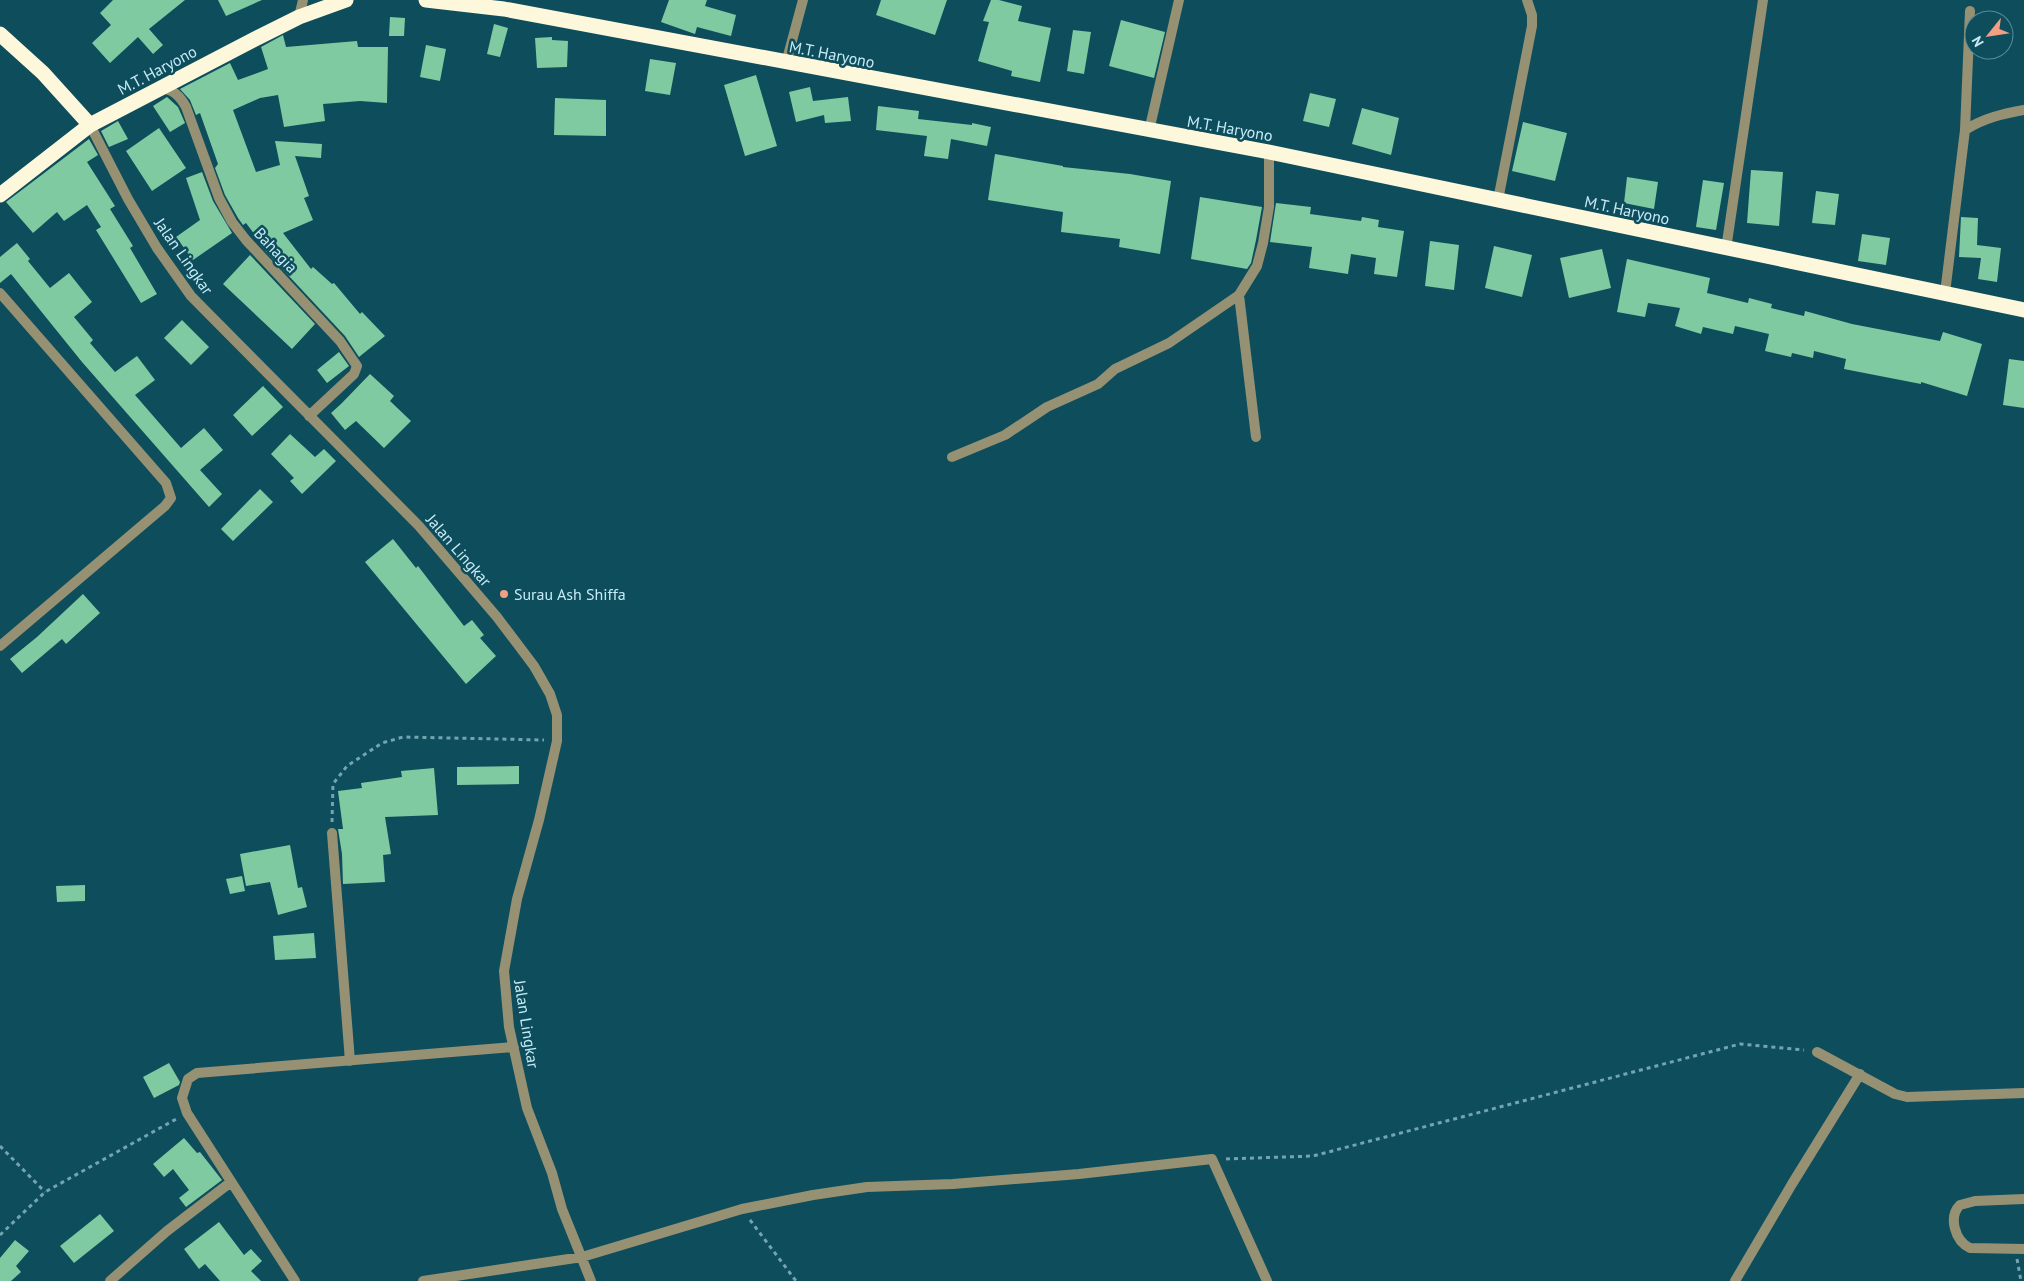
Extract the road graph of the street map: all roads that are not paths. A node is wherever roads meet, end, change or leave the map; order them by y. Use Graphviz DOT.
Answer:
graph roads {
  1 [pos="303,0"];
  2 [pos="346,0"];
  3 [pos="426,0"];
  4 [pos="803,0"];
  5 [pos="1178,0"];
  6 [pos="1528,0"];
  7 [pos="1762,0"];
  8 [pos="299,17"];
  9 [pos="0,34"];
  10 [pos="1968,60"];
  11 [pos="786,63"];
  12 [pos="160,88"];
  13 [pos="2024,110"];
  14 [pos="90,125"];
  15 [pos="1964,130"];
  16 [pos="1149,131"];
  17 [pos="1269,152"];
  18 [pos="0,195"];
  19 [pos="1498,200"];
  20 [pos="1726,249"];
  21 [pos="1945,293"];
  22 [pos="0,294"];
  23 [pos="1239,295"];
  24 [pos="2024,310"];
  25 [pos="309,416"];
  26 [pos="1256,437"];
  27 [pos="952,456"];
  28 [pos="0,646"];
  29 [pos="332,833"];
  30 [pos="514,1047"];
  31 [pos="1818,1052"];
  32 [pos="350,1061"];
  33 [pos="1860,1074"];
  34 [pos="2024,1093"];
  35 [pos="231,1182"];
  36 [pos="2024,1199"];
  37 [pos="2020,1249"];
  38 [pos="582,1257"];
  39 [pos="110,1281"];
  40 [pos="295,1281"];
  41 [pos="423,1281"];
  42 [pos="591,1281"];
  43 [pos="1267,1281"];
  44 [pos="1735,1281"];
  1 -- 8 [label="street"];
  2 -- 8 [label="highway, M.T. Haryono"];
  3 -- 11 [label="highway, M.T. Haryono"];
  4 -- 11 [label="street"];
  5 -- 16 [label="street"];
  6 -- 19 [label="street"];
  7 -- 20 [label="street"];
  8 -- 12 [label="highway, M.T. Haryono"];
  9 -- 14 [label="highway"];
  10 -- 15 [label="street"];
  11 -- 16 [label="highway, M.T. Haryono"];
  12 -- 14 [label="highway, M.T. Haryono"];
  12 -- 25 [label="street, Bahagia"];
  13 -- 15 [label="street"];
  14 -- 18 [label="highway, M.T. Haryono"];
  14 -- 25 [label="street, Jalan Lingkar"];
  15 -- 21 [label="street"];
  16 -- 17 [label="highway, M.T. Haryono"];
  17 -- 19 [label="highway, M.T. Haryono"];
  17 -- 23 [label="street"];
  19 -- 20 [label="highway, M.T. Haryono"];
  20 -- 21 [label="highway, M.T. Haryono"];
  21 -- 24 [label="highway, M.T. Haryono"];
  22 -- 28 [label="street"];
  23 -- 26 [label="street"];
  23 -- 27 [label="street"];
  25 -- 30 [label="street, Jalan Lingkar"];
  29 -- 32 [label="street"];
  30 -- 32 [label="street"];
  30 -- 38 [label="street, Jalan Lingkar"];
  31 -- 33 [label="street"];
  32 -- 35 [label="street"];
  33 -- 34 [label="street"];
  33 -- 44 [label="street"];
  35 -- 39 [label="street"];
  35 -- 40 [label="street"];
  36 -- 37 [label="street"];
  38 -- 41 [label="street"];
  38 -- 42 [label="street, Jalan Lingkar"];
  38 -- 43 [label="street"];
}
